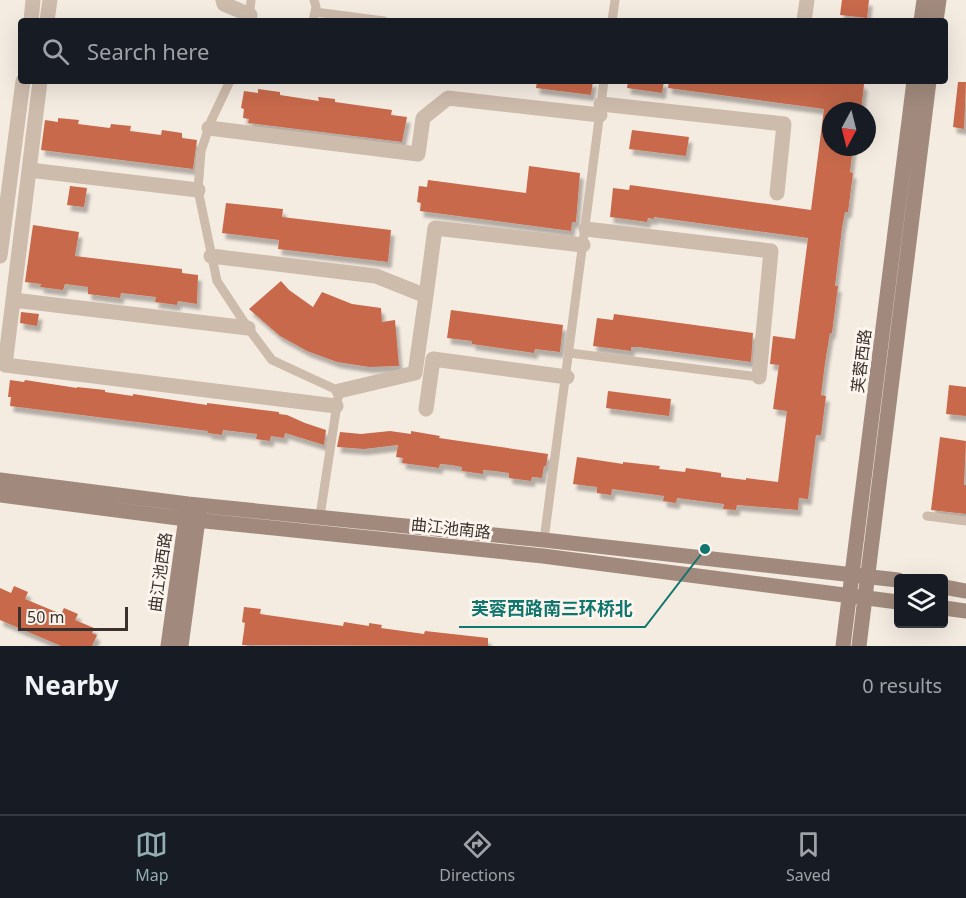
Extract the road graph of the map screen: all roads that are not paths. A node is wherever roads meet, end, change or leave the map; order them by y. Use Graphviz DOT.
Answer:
graph roads {
  1 [pos="33,0"];
  2 [pos="50,0"];
  3 [pos="223,0"];
  4 [pos="314,0"];
  5 [pos="615,0"];
  6 [pos="807,0"];
  7 [pos="924,0"];
  8 [pos="939,0"];
  9 [pos="251,12"];
  10 [pos="314,17"];
  11 [pos="31,18"];
  12 [pos="47,18"];
  13 [pos="332,18"];
  14 [pos="612,18"];
  15 [pos="804,18"];
  16 [pos="921,18"];
  17 [pos="936,18"];
  18 [pos="23,84"];
  19 [pos="40,84"];
  20 [pos="229,84"];
  21 [pos="604,84"];
  22 [pos="914,84"];
  23 [pos="929,84"];
  24 [pos="601,110"];
  25 [pos="209,128"];
  26 [pos="28,170"];
  27 [pos="198,190"];
  28 [pos="777,193"];
  29 [pos="586,229"];
  30 [pos="584,245"];
  31 [pos="0,256"];
  32 [pos="211,256"];
  33 [pos="426,296"];
  34 [pos="13,300"];
  35 [pos="248,328"];
  36 [pos="570,352"];
  37 [pos="567,377"];
  38 [pos="759,377"];
  39 [pos="337,398"];
  40 [pos="426,409"];
  41 [pos="0,480"];
  42 [pos="0,495"];
  43 [pos="193,512"];
  44 [pos="320,516"];
  45 [pos="927,516"];
  46 [pos="966,521"];
  47 [pos="544,540"];
  48 [pos="860,575"];
  49 [pos="894,579"];
  50 [pos="948,588"];
  51 [pos="966,591"];
  52 [pos="849,595"];
  53 [pos="865,597"];
  54 [pos="894,601"];
  55 [pos="948,609"];
  56 [pos="966,611"];
  57 [pos="168,646"];
  58 [pos="181,646"];
  59 [pos="843,646"];
  60 [pos="859,646"];
  1 -- 11 [label="street"];
  2 -- 12 [label="street"];
  3 -- 9 [label="street"];
  4 -- 10 [label="lane"];
  5 -- 14 [label="lane"];
  6 -- 15 [label="street"];
  7 -- 16 [label="main road"];
  8 -- 17 [label="main road"];
  10 -- 13 [label="lane"];
  18 -- 31 [label="street"];
  19 -- 26 [label="street"];
  20 -- 25 [label="lane"];
  21 -- 24 [label="lane"];
  22 -- 48 [label="main road, 芙蓉西路"];
  23 -- 48 [label="main road, 芙蓉西路"];
  24 -- 25 [label="street"];
  24 -- 28 [label="street"];
  24 -- 29 [label="lane"];
  25 -- 27 [label="lane"];
  26 -- 27 [label="street"];
  26 -- 34 [label="street"];
  27 -- 32 [label="lane"];
  29 -- 30 [label="lane"];
  29 -- 38 [label="street"];
  30 -- 33 [label="street"];
  30 -- 36 [label="lane"];
  32 -- 33 [label="street"];
  32 -- 35 [label="lane"];
  33 -- 39 [label="street"];
  34 -- 35 [label="street"];
  34 -- 39 [label="street"];
  35 -- 39 [label="lane"];
  36 -- 37 [label="lane"];
  36 -- 38 [label="lane"];
  37 -- 40 [label="street"];
  37 -- 47 [label="lane"];
  39 -- 44 [label="lane"];
  41 -- 43 [label="main road, 曲江池南路"];
  42 -- 43 [label="main road, 曲江池南路"];
  43 -- 44 [label="main road, 曲江池南路"];
  43 -- 52 [label="main road, 曲江池南路"];
  43 -- 57 [label="main road, 曲江池西路"];
  43 -- 58 [label="main road, 曲江池西路"];
  44 -- 47 [label="main road, 曲江池南路"];
  45 -- 46 [label="lane"];
  47 -- 48 [label="main road, 曲江池南路"];
  48 -- 49 [label="main road, 曲江池南路"];
  48 -- 52 [label="main road, 芙蓉西路"];
  48 -- 53 [label="main road, 芙蓉西路"];
  50 -- 51 [label="main road"];
  52 -- 53 [label="main road, 曲江池南路"];
  52 -- 59 [label="main road, 芙蓉西路"];
  53 -- 54 [label="main road, 曲江池南路"];
  53 -- 60 [label="main road, 芙蓉西路"];
  55 -- 56 [label="main road"];
}
